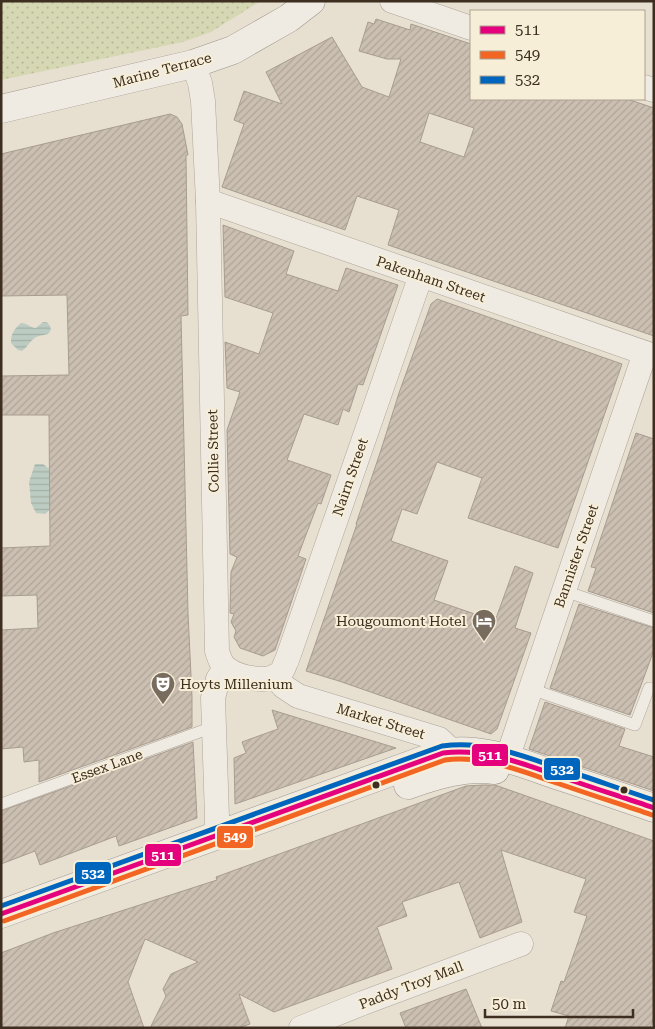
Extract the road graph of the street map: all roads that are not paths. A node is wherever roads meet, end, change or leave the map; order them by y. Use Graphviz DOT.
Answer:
graph roads {
  1 [pos="311,1"];
  2 [pos="392,1"];
  3 [pos="442,8"];
  4 [pos="470,27"];
  5 [pos="193,64"];
  6 [pos="1,109"];
  7 [pos="208,201"];
  8 [pos="420,275"];
  9 [pos="650,355"];
  10 [pos="564,591"];
  11 [pos="654,621"];
  12 [pos="225,668"];
  13 [pos="275,676"];
  14 [pos="530,688"];
  15 [pos="649,688"];
  16 [pos="214,727"];
  17 [pos="508,759"];
  18 [pos="459,760"];
  19 [pos="1,804"];
  20 [pos="654,808"];
  21 [pos="654,825"];
  22 [pos="216,836"];
  23 [pos="1,914"];
  24 [pos="1,930"];
  25 [pos="521,944"];
  26 [pos="301,1028"];
  1 -- 5 [label="street, Marine Terrace"];
  2 -- 3 [label="street"];
  3 -- 4 [label="street"];
  5 -- 6 [label="street, Marine Terrace"];
  5 -- 7 [label="street, Collie Street"];
  7 -- 8 [label="street, Pakenham Street"];
  7 -- 12 [label="street, Collie Street"];
  8 -- 9 [label="street, Pakenham Street"];
  8 -- 13 [label="street, Nairn Street"];
  9 -- 10 [label="street, Bannister Street"];
  10 -- 11 [label="lane"];
  10 -- 14 [label="street, Bannister Street"];
  12 -- 13 [label="street"];
  12 -- 16 [label="street"];
  13 -- 18 [label="street, Market Street"];
  14 -- 15 [label="lane"];
  14 -- 17 [label="street, Bannister Street"];
  16 -- 19 [label="lane, Essex Lane"];
  16 -- 22 [label="street"];
  17 -- 18 [label="street"];
  17 -- 20 [label="street"];
  18 -- 21 [label="street"];
  18 -- 22 [label="street"];
  18 -- 24 [label="street"];
  22 -- 23 [label="street"];
  25 -- 26 [label="street, Paddy Troy Mall"];
}
